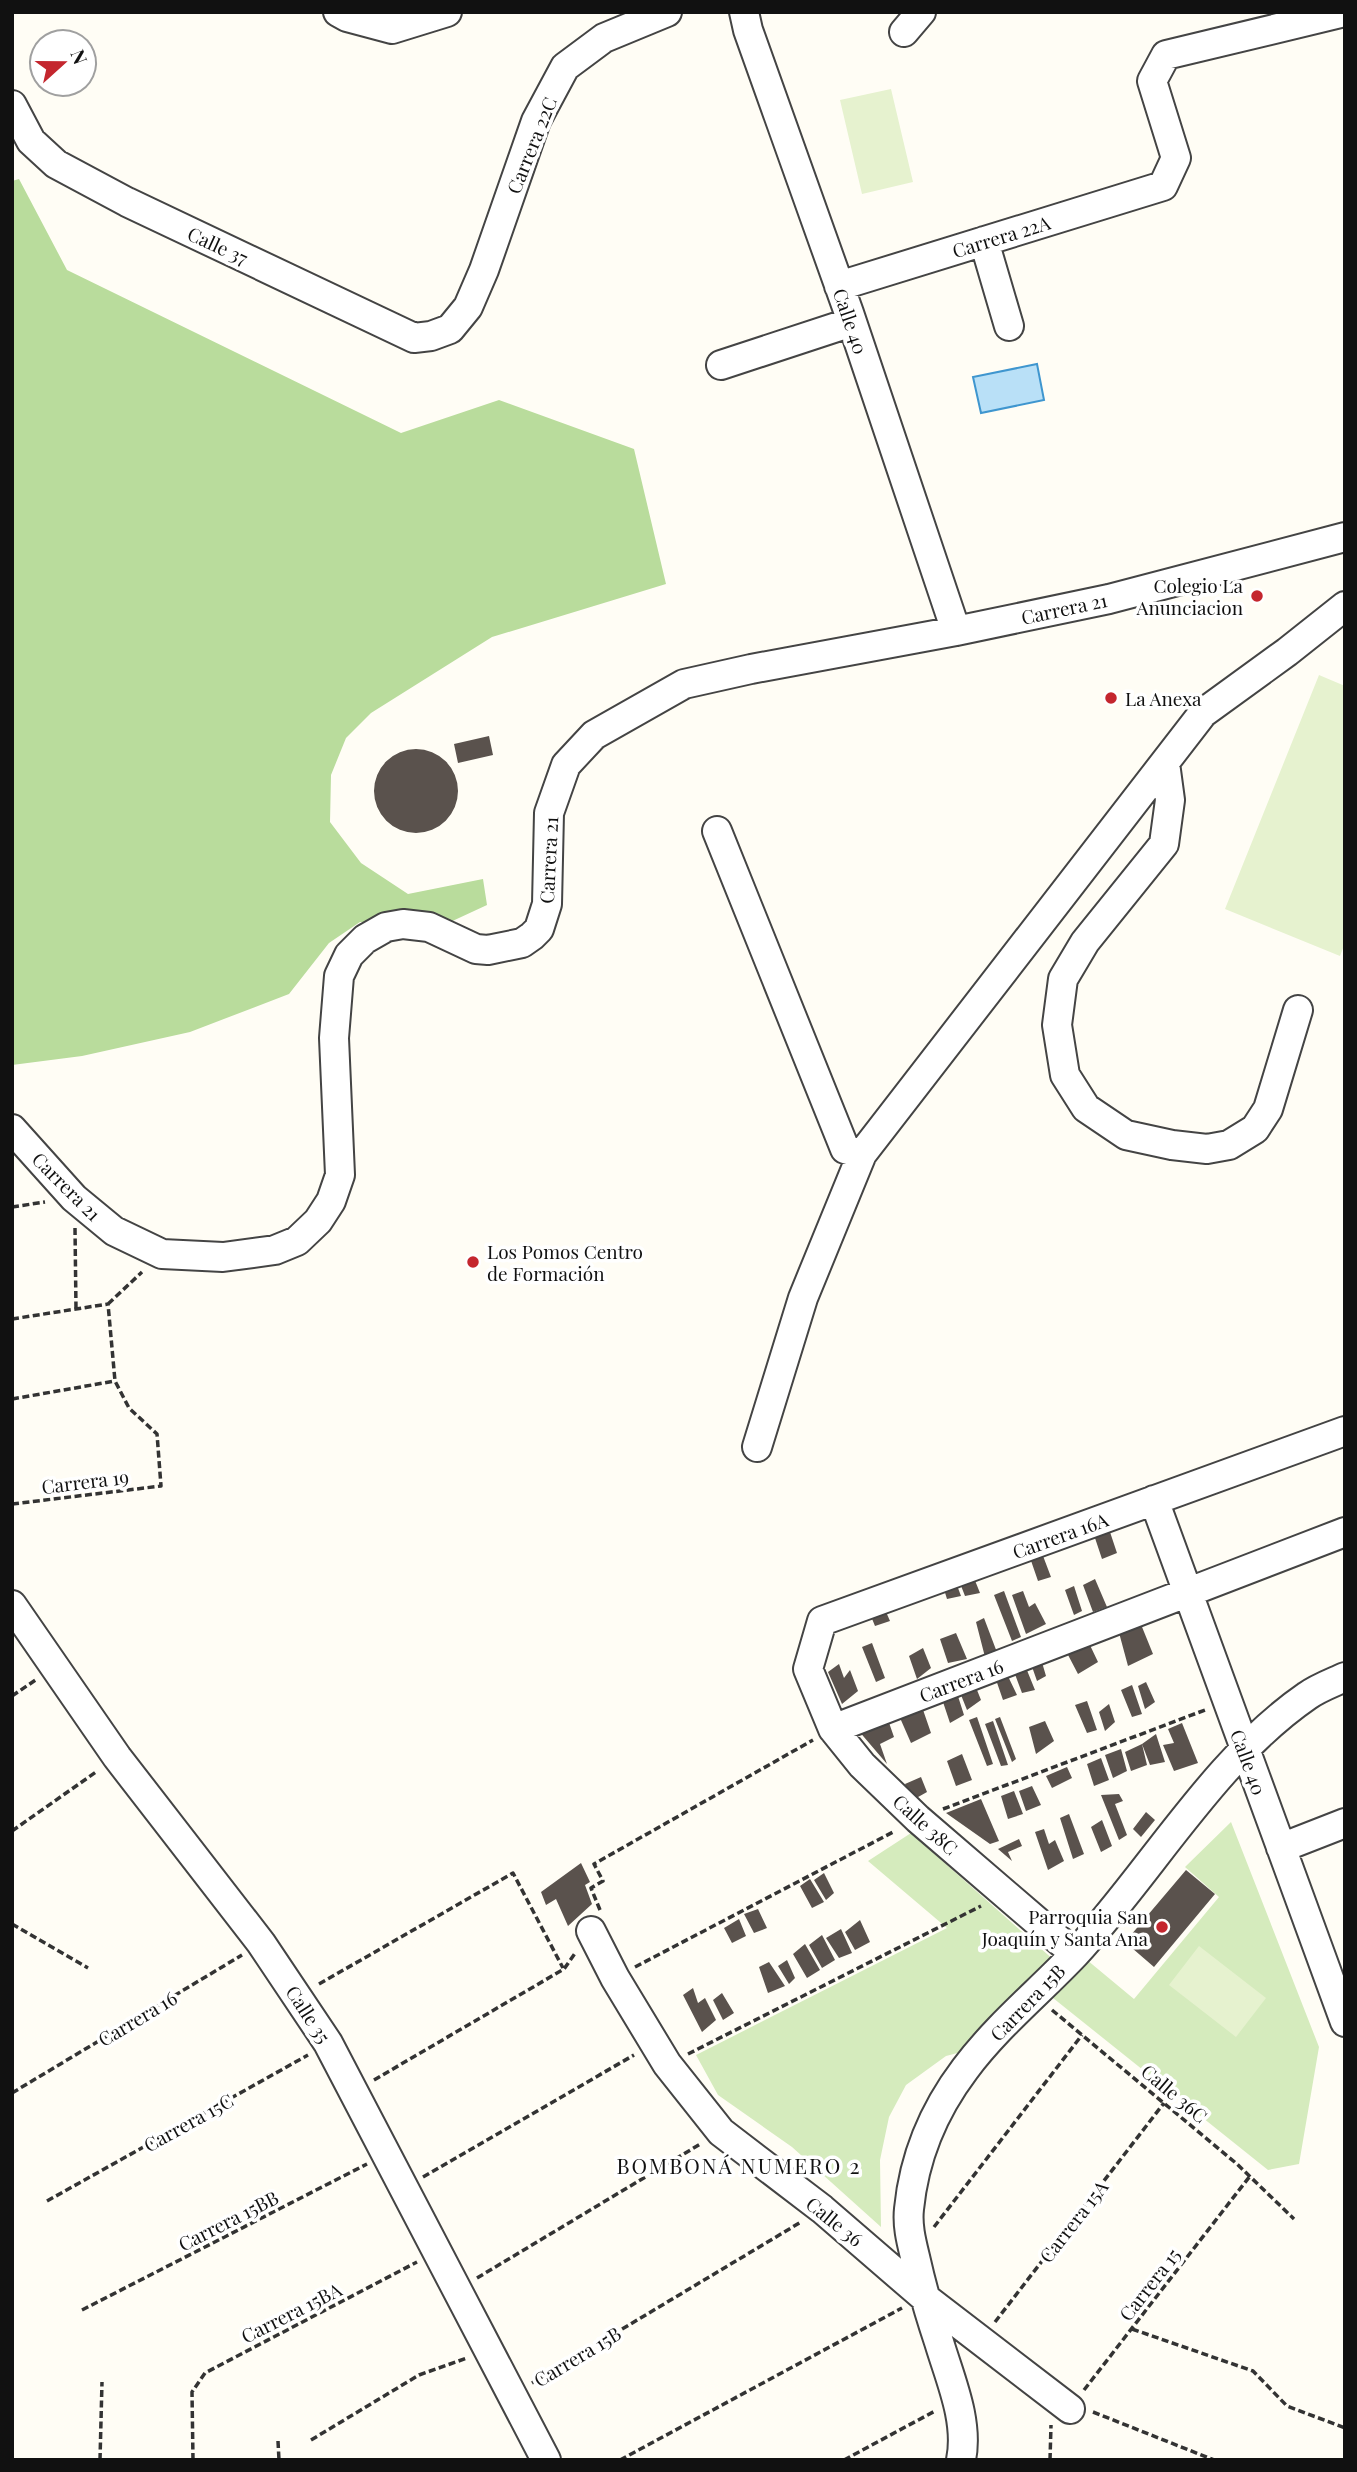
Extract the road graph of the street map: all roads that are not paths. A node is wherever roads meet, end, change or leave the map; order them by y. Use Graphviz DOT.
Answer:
graph roads {
  1 [pos="338,12"];
  2 [pos="447,12"];
  3 [pos="667,12"];
  4 [pos="1345,12"];
  5 [pos="751,18"];
  6 [pos="12,105"];
  7 [pos="984,241"];
  8 [pos="839,286"];
  9 [pos="852,321"];
  10 [pos="1009,326"];
  11 [pos="450,328"];
  12 [pos="721,365"];
  13 [pos="1345,537"];
  14 [pos="1345,606"];
  15 [pos="956,631"];
  16 [pos="1165,763"];
  17 [pos="717,831"];
  18 [pos="1298,1010"];
  19 [pos="12,1129"];
  20 [pos="862,1154"];
  21 [pos="1345,1431"];
  22 [pos="757,1447"];
  23 [pos="1154,1500"];
  24 [pos="1345,1532"];
  25 [pos="1188,1592"];
  26 [pos="12,1605"];
  27 [pos="808,1669"];
  28 [pos="1345,1677"];
  29 [pos="833,1729"];
  30 [pos="1245,1749"];
  31 [pos="1345,1823"];
  32 [pos="1281,1848"];
  33 [pos="591,1931"];
  34 [pos="1075,1954"];
  35 [pos="1345,2022"];
  36 [pos="924,2297"];
  37 [pos="1070,2409"];
  38 [pos="546,2460"];
  39 [pos="961,2460"];
  1 -- 2 [label="street"];
  3 -- 11 [label="street, Carrera 22C"];
  4 -- 7 [label="street, Carrera 22A"];
  5 -- 8 [label="street, Calle 40"];
  6 -- 11 [label="street, Calle 37"];
  7 -- 8 [label="street, Carrera 22A"];
  7 -- 10 [label="street"];
  8 -- 9 [label="street, Calle 40"];
  9 -- 12 [label="street"];
  9 -- 15 [label="street, Calle 40"];
  13 -- 15 [label="street, Carrera 21"];
  14 -- 16 [label="street"];
  15 -- 19 [label="street, Carrera 21"];
  16 -- 18 [label="street"];
  16 -- 20 [label="street"];
  17 -- 20 [label="street"];
  20 -- 22 [label="street"];
  21 -- 23 [label="street, Carrera 16A"];
  23 -- 25 [label="street, Calle 40"];
  23 -- 27 [label="street, Carrera 16A"];
  24 -- 25 [label="street, Carrera 16"];
  25 -- 29 [label="street, Carrera 16"];
  25 -- 30 [label="street, Calle 40"];
  26 -- 38 [label="street, Calle 35"];
  27 -- 29 [label="street, Calle 38C"];
  28 -- 30 [label="street"];
  29 -- 34 [label="street, Calle 38C"];
  30 -- 32 [label="street, Calle 40"];
  30 -- 34 [label="street, Carrera 15B"];
  31 -- 32 [label="street"];
  32 -- 35 [label="street, Calle 40"];
  33 -- 36 [label="street, Calle 36"];
  34 -- 36 [label="street, Carrera 15B"];
  36 -- 37 [label="street, Calle 36"];
  36 -- 39 [label="street"];
}
